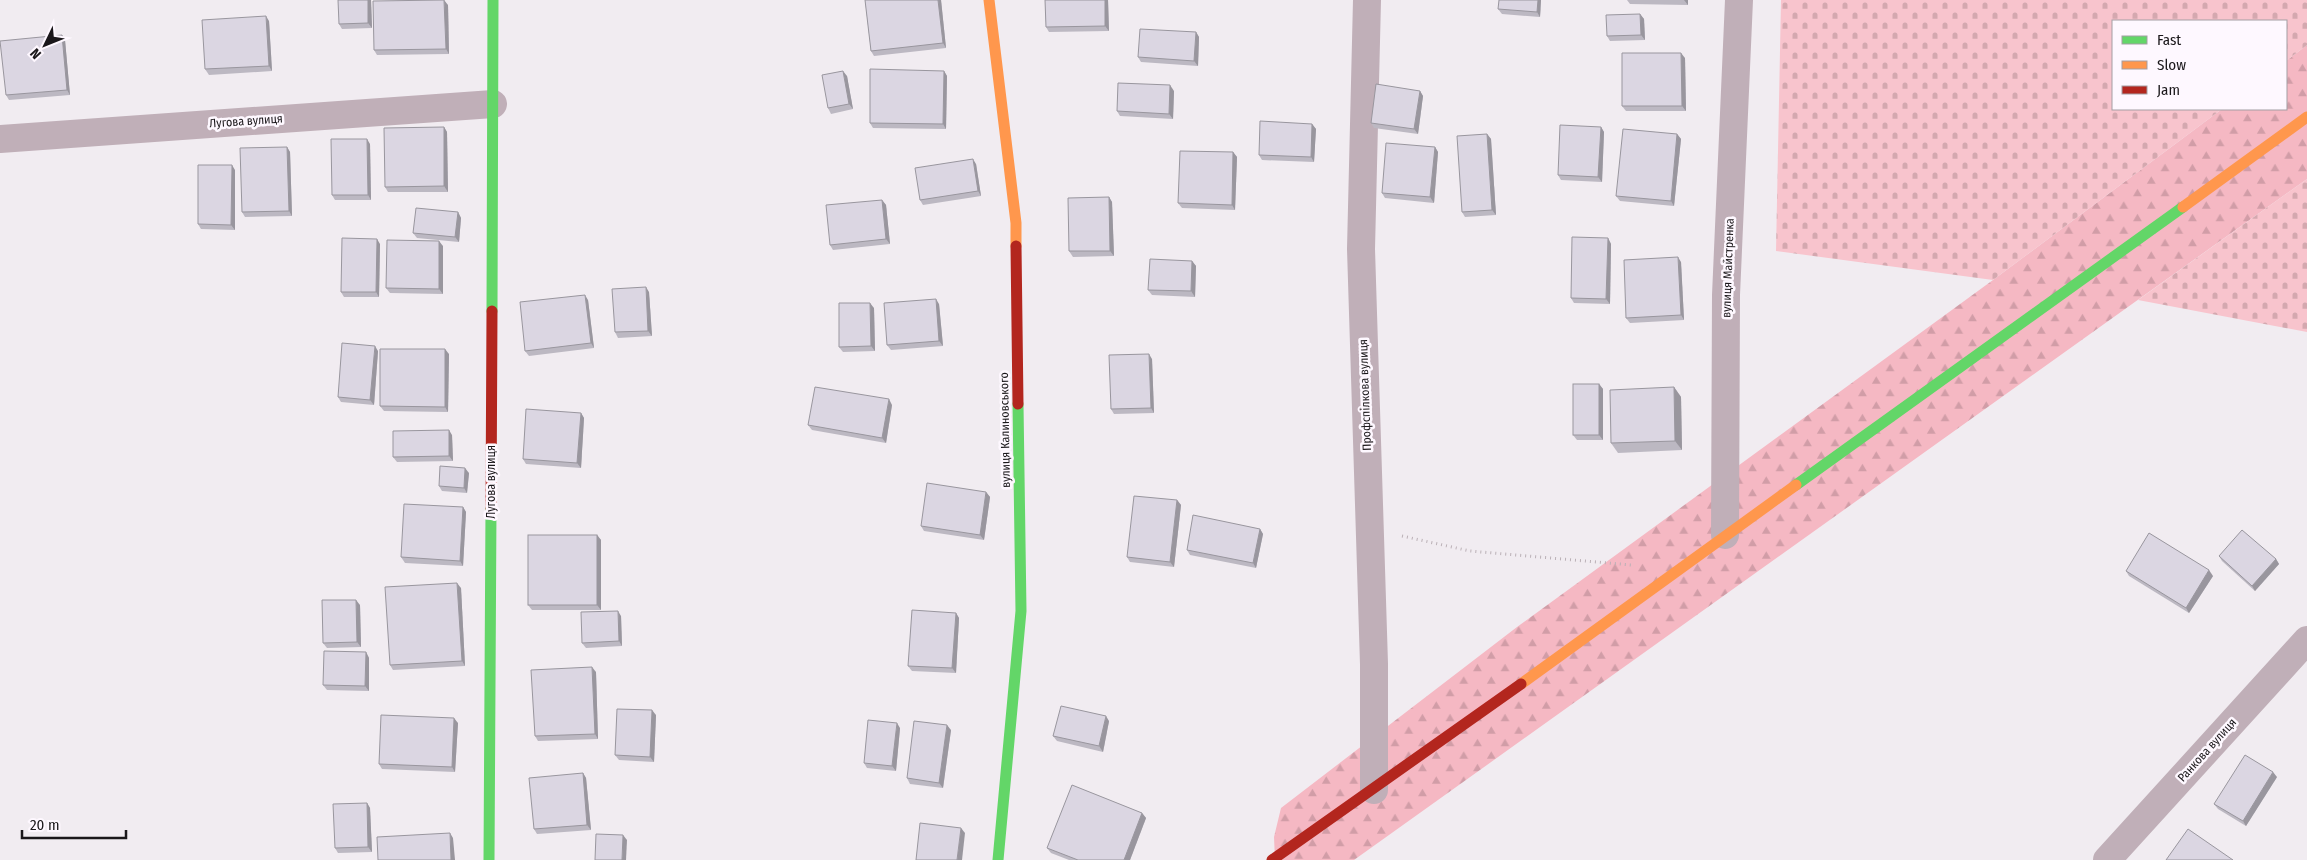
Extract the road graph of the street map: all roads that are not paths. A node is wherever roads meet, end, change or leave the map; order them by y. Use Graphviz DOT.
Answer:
graph roads {
  1 [pos="493,0"];
  2 [pos="988,0"];
  3 [pos="1367,0"];
  4 [pos="1738,0"];
  5 [pos="493,104"];
  6 [pos="2307,117"];
  7 [pos="0,139"];
  8 [pos="1725,536"];
  9 [pos="2307,640"];
  10 [pos="1374,790"];
  11 [pos="489,860"];
  12 [pos="998,860"];
  13 [pos="1272,860"];
  14 [pos="2107,860"];
  1 -- 5 [label="street, Лугова вулиця"];
  2 -- 12 [label="street, вулиця Калиновського"];
  3 -- 10 [label="street, Профспілкова вулиця"];
  4 -- 8 [label="street, вулиця Майстренка"];
  5 -- 7 [label="street, Лугова вулиця"];
  5 -- 11 [label="street, Лугова вулиця"];
  6 -- 8 [label="street"];
  8 -- 10 [label="street"];
  9 -- 14 [label="street, Ранкова вулиця"];
  10 -- 13 [label="street"];
}
